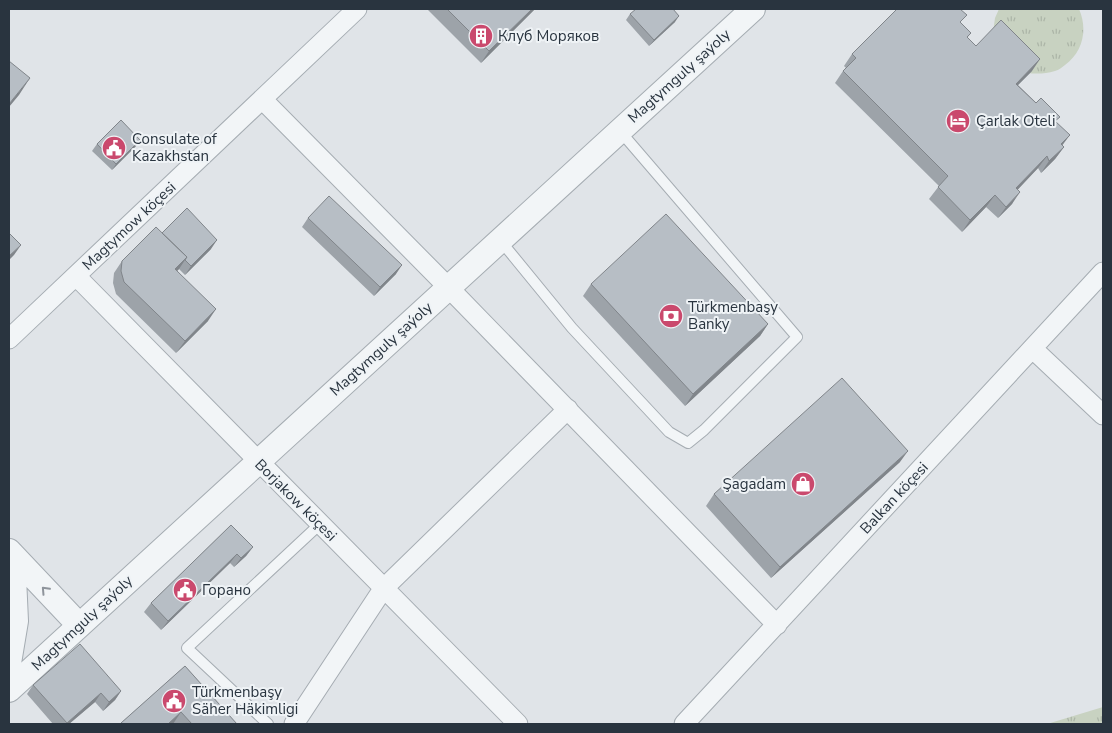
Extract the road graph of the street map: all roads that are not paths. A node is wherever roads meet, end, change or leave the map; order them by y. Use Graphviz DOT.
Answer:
graph roads {
  1 [pos="358,9"];
  2 [pos="753,9"];
  3 [pos="262,99"];
  4 [pos="619,131"];
  5 [pos="500,240"];
  6 [pos="1103,272"];
  7 [pos="76,276"];
  8 [pos="448,287"];
  9 [pos="9,339"];
  10 [pos="1033,349"];
  11 [pos="568,409"];
  12 [pos="1103,415"];
  13 [pos="258,462"];
  14 [pos="320,524"];
  15 [pos="9,551"];
  16 [pos="9,558"];
  17 [pos="383,588"];
  18 [pos="777,624"];
  19 [pos="79,625"];
  20 [pos="9,663"];
  21 [pos="9,690"];
  22 [pos="268,724"];
  23 [pos="294,724"];
  24 [pos="518,724"];
  25 [pos="684,724"];
  1 -- 3 [label="street, Magtymow köçesi"];
  2 -- 4 [label="street, Magtymguly şaýoly"];
  3 -- 7 [label="street, Magtymow köçesi"];
  3 -- 8 [label="street"];
  4 -- 5 [label="street, Magtymguly şaýoly"];
  4 -- 5 [label="lane"];
  5 -- 8 [label="street, Magtymguly şaýoly"];
  6 -- 10 [label="street, Balkan köçesi"];
  7 -- 9 [label="street, Magtymow köçesi"];
  7 -- 13 [label="street, Borjakow köçesi"];
  8 -- 11 [label="street"];
  8 -- 13 [label="street, Magtymguly şaýoly"];
  10 -- 12 [label="street"];
  10 -- 18 [label="street, Balkan köçesi"];
  11 -- 17 [label="street"];
  11 -- 18 [label="street"];
  13 -- 14 [label="street, Borjakow köçesi"];
  13 -- 19 [label="street, Magtymguly şaýoly"];
  14 -- 17 [label="street, Borjakow köçesi"];
  14 -- 22 [label="lane"];
  19 -- 15 [label="street, one-way"];
  16 -- 20 [label="street"];
  17 -- 23 [label="street"];
  17 -- 24 [label="street, Borjakow köçesi"];
  18 -- 25 [label="street, Balkan köçesi"];
  19 -- 21 [label="street, Magtymguly şaýoly"];
}
